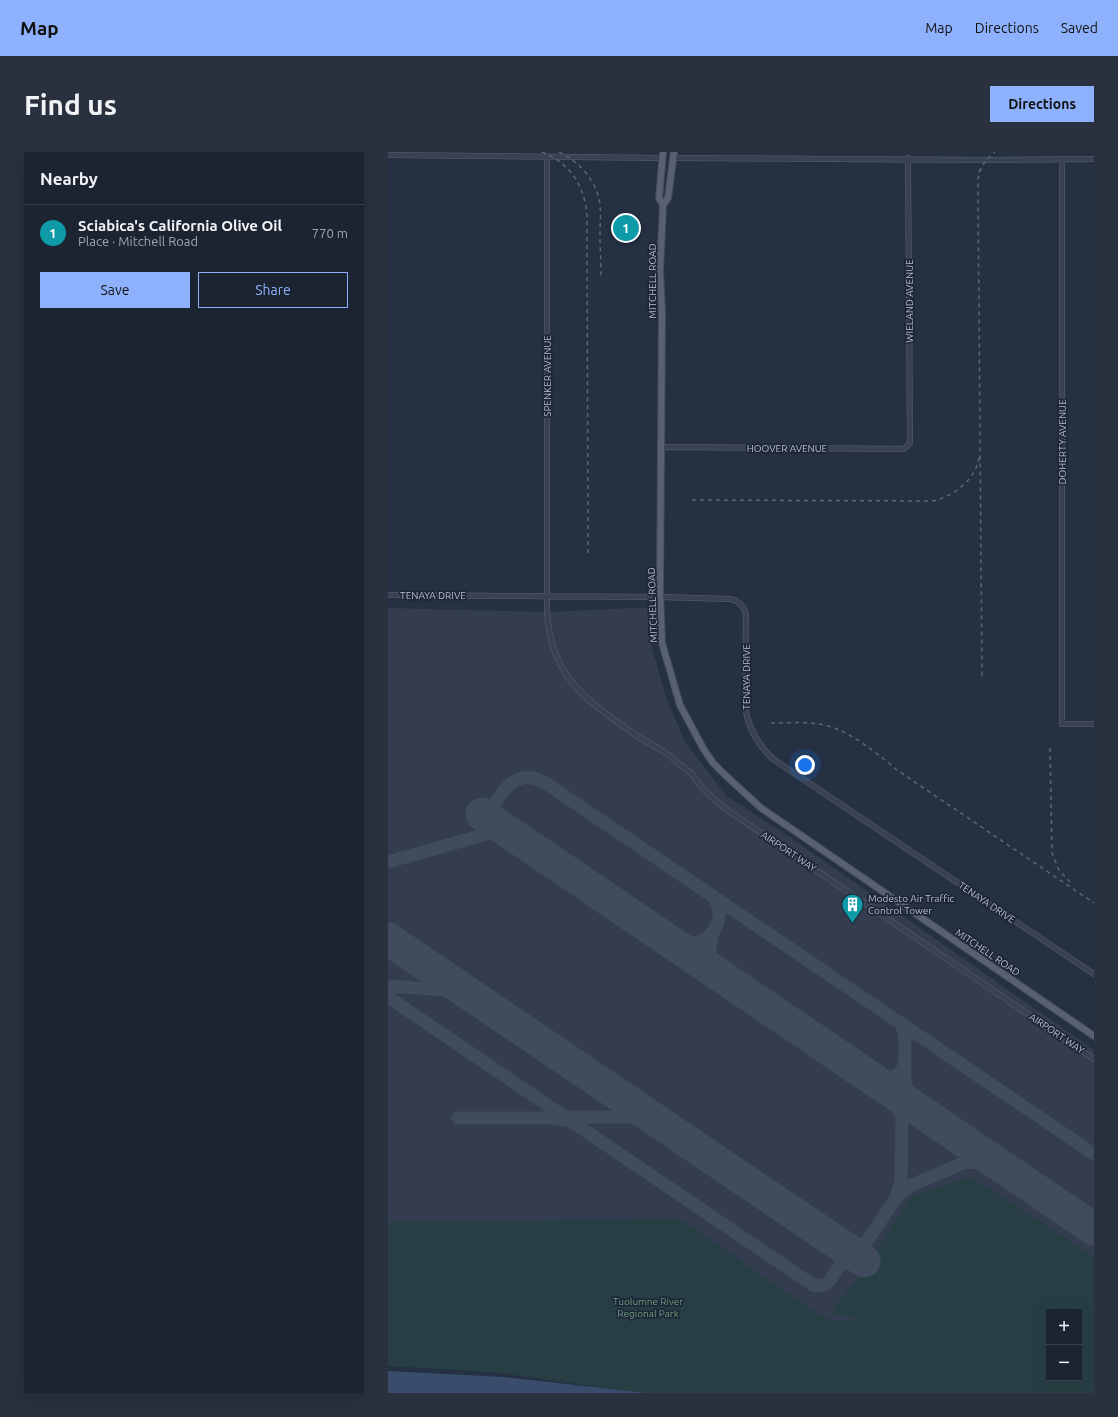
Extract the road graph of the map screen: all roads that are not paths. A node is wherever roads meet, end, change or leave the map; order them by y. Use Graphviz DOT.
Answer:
graph roads {
  1 [pos="388,155"];
  2 [pos="662,155"];
  3 [pos="674,155"];
  4 [pos="547,156"];
  5 [pos="908,158"];
  6 [pos="1062,159"];
  7 [pos="1094,159"];
  8 [pos="663,205"];
  9 [pos="910,443"];
  10 [pos="661,447"];
  11 [pos="388,595"];
  12 [pos="547,596"];
  13 [pos="660,597"];
  14 [pos="1094,724"];
  15 [pos="1094,974"];
  16 [pos="1094,1036"];
  17 [pos="1094,1059"];
  1 -- 4 [label="street"];
  2 -- 4 [label="street"];
  2 -- 8 [label="main road, MITCHELL ROAD"];
  3 -- 5 [label="street"];
  3 -- 8 [label="main road, MITCHELL ROAD"];
  4 -- 12 [label="street, SPENKER AVENUE"];
  5 -- 6 [label="street"];
  5 -- 9 [label="street, WIELAND AVENUE"];
  6 -- 7 [label="street"];
  6 -- 14 [label="street, DOHERTY AVENUE"];
  8 -- 10 [label="main road, MITCHELL ROAD"];
  9 -- 10 [label="street, HOOVER AVENUE"];
  10 -- 13 [label="main road, MITCHELL ROAD"];
  11 -- 12 [label="street, TENAYA DRIVE"];
  12 -- 13 [label="street, TENAYA DRIVE"];
  12 -- 17 [label="street, AIRPORT WAY"];
  13 -- 15 [label="street, TENAYA DRIVE"];
  13 -- 16 [label="main road, MITCHELL ROAD"];
}
